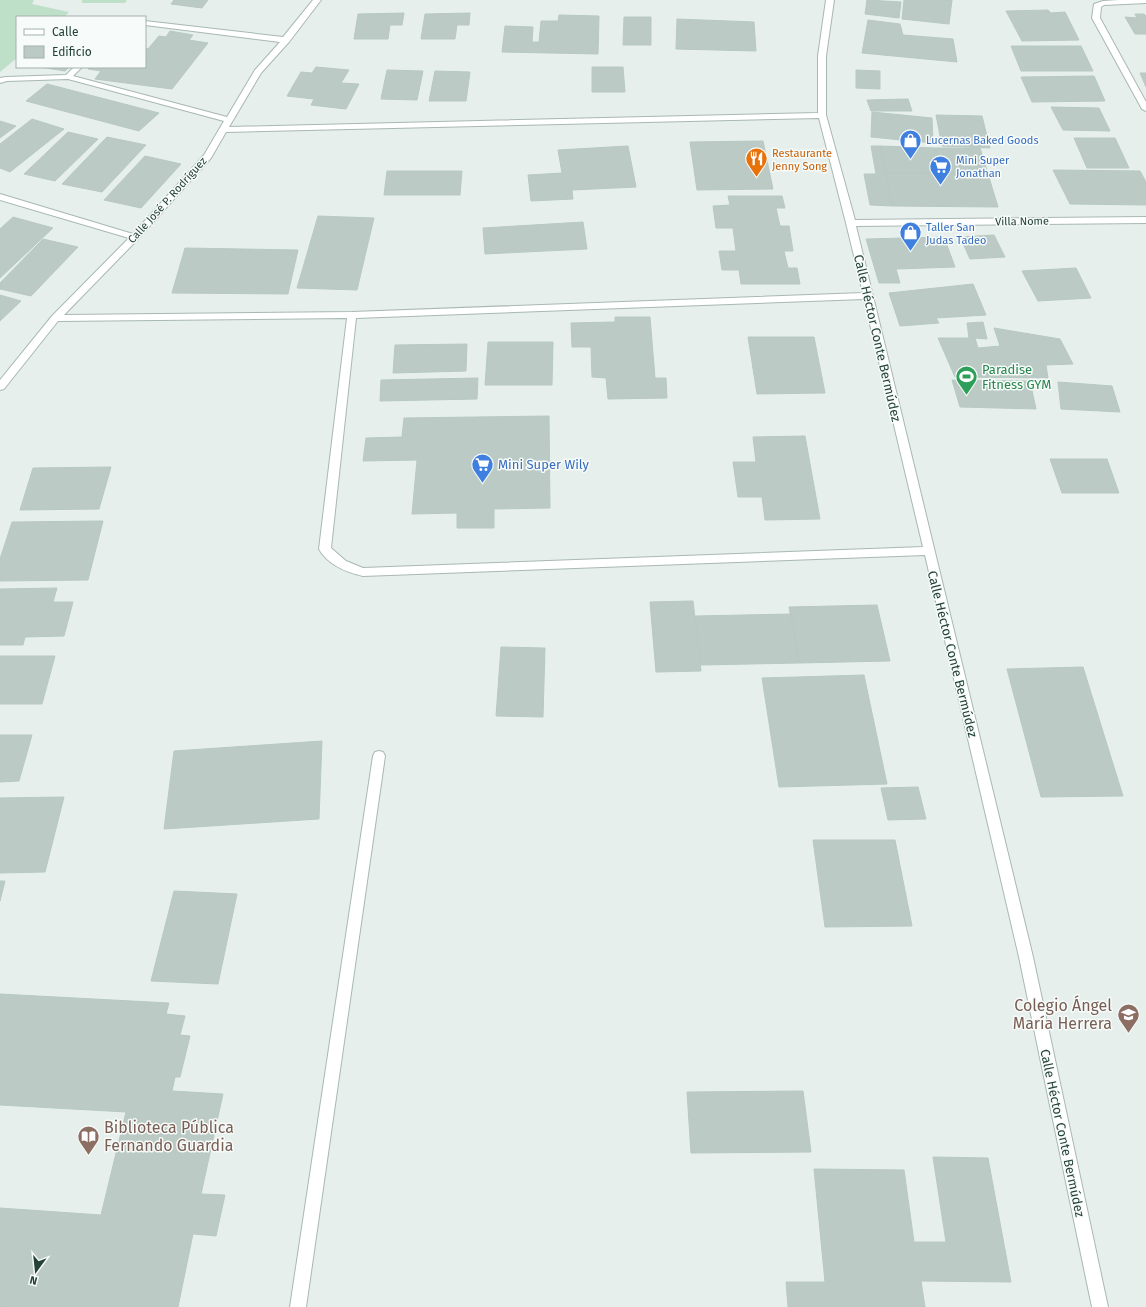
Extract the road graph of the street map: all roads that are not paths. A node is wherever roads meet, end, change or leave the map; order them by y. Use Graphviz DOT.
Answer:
graph roads {
  1 [pos="317,0"];
  2 [pos="830,0"];
  3 [pos="1146,1"];
  4 [pos="146,23"];
  5 [pos="286,40"];
  6 [pos="77,68"];
  7 [pos="68,77"];
  8 [pos="0,81"];
  9 [pos="1146,109"];
  10 [pos="822,115"];
  11 [pos="229,120"];
  12 [pos="224,130"];
  13 [pos="0,197"];
  14 [pos="1146,220"];
  15 [pos="851,223"];
  16 [pos="135,238"];
  17 [pos="867,296"];
  18 [pos="352,315"];
  19 [pos="54,318"];
  20 [pos="0,387"];
  21 [pos="928,551"];
  22 [pos="379,756"];
  23 [pos="298,1307"];
  24 [pos="1100,1307"];
  1 -- 5 [label="street, Calle José P. Rodríguez"];
  2 -- 10 [label="street, Calle Héctor Conte Bermúdez"];
  3 -- 9 [label="street"];
  4 -- 5 [label="street"];
  5 -- 11 [label="street, Calle José P. Rodríguez"];
  6 -- 7 [label="street"];
  7 -- 8 [label="street"];
  7 -- 11 [label="street"];
  10 -- 12 [label="street"];
  10 -- 15 [label="street, Calle Héctor Conte Bermúdez"];
  11 -- 12 [label="street, Calle José P. Rodríguez"];
  12 -- 16 [label="street, Calle José P. Rodríguez"];
  13 -- 16 [label="street"];
  14 -- 15 [label="street, Villa Nome"];
  15 -- 17 [label="street, Calle Héctor Conte Bermúdez"];
  16 -- 19 [label="street, Calle José P. Rodríguez"];
  17 -- 18 [label="street"];
  17 -- 21 [label="street, Calle Héctor Conte Bermúdez"];
  18 -- 19 [label="street"];
  18 -- 21 [label="street"];
  19 -- 20 [label="street, Calle José P. Rodríguez"];
  21 -- 24 [label="street, Calle Héctor Conte Bermúdez"];
  22 -- 23 [label="street"];
}
